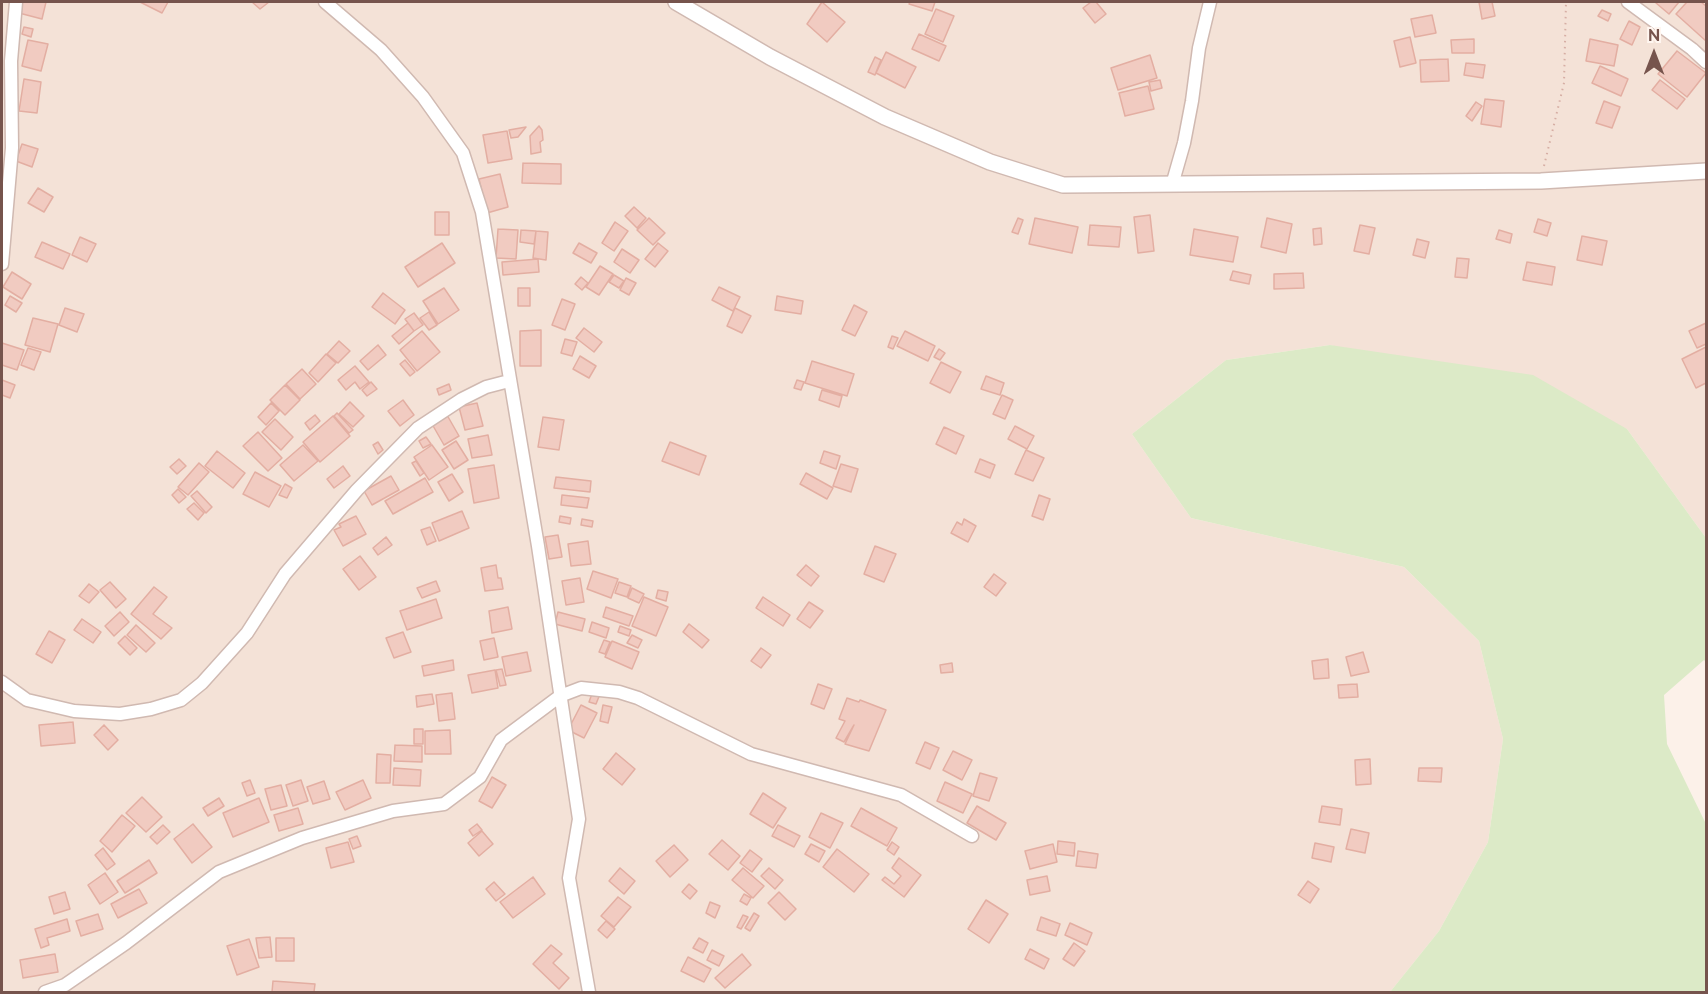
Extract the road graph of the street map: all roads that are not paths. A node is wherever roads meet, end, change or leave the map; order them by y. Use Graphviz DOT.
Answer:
graph roads {
  1 [pos="16,2"];
  2 [pos="325,2"];
  3 [pos="676,2"];
  4 [pos="1210,2"];
  5 [pos="1628,2"];
  6 [pos="1707,62"];
  7 [pos="1707,171"];
  8 [pos="1172,185"];
  9 [pos="2,264"];
  10 [pos="509,381"];
  11 [pos="2,682"];
  12 [pos="561,696"];
  13 [pos="972,836"];
  14 [pos="45,993"];
  15 [pos="590,993"];
  1 -- 9 [label="street"];
  2 -- 10 [label="street"];
  3 -- 8 [label="street"];
  4 -- 8 [label="street"];
  5 -- 6 [label="street"];
  7 -- 8 [label="street"];
  10 -- 11 [label="street"];
  10 -- 12 [label="street"];
  12 -- 13 [label="street"];
  12 -- 14 [label="street"];
  12 -- 15 [label="street"];
}
